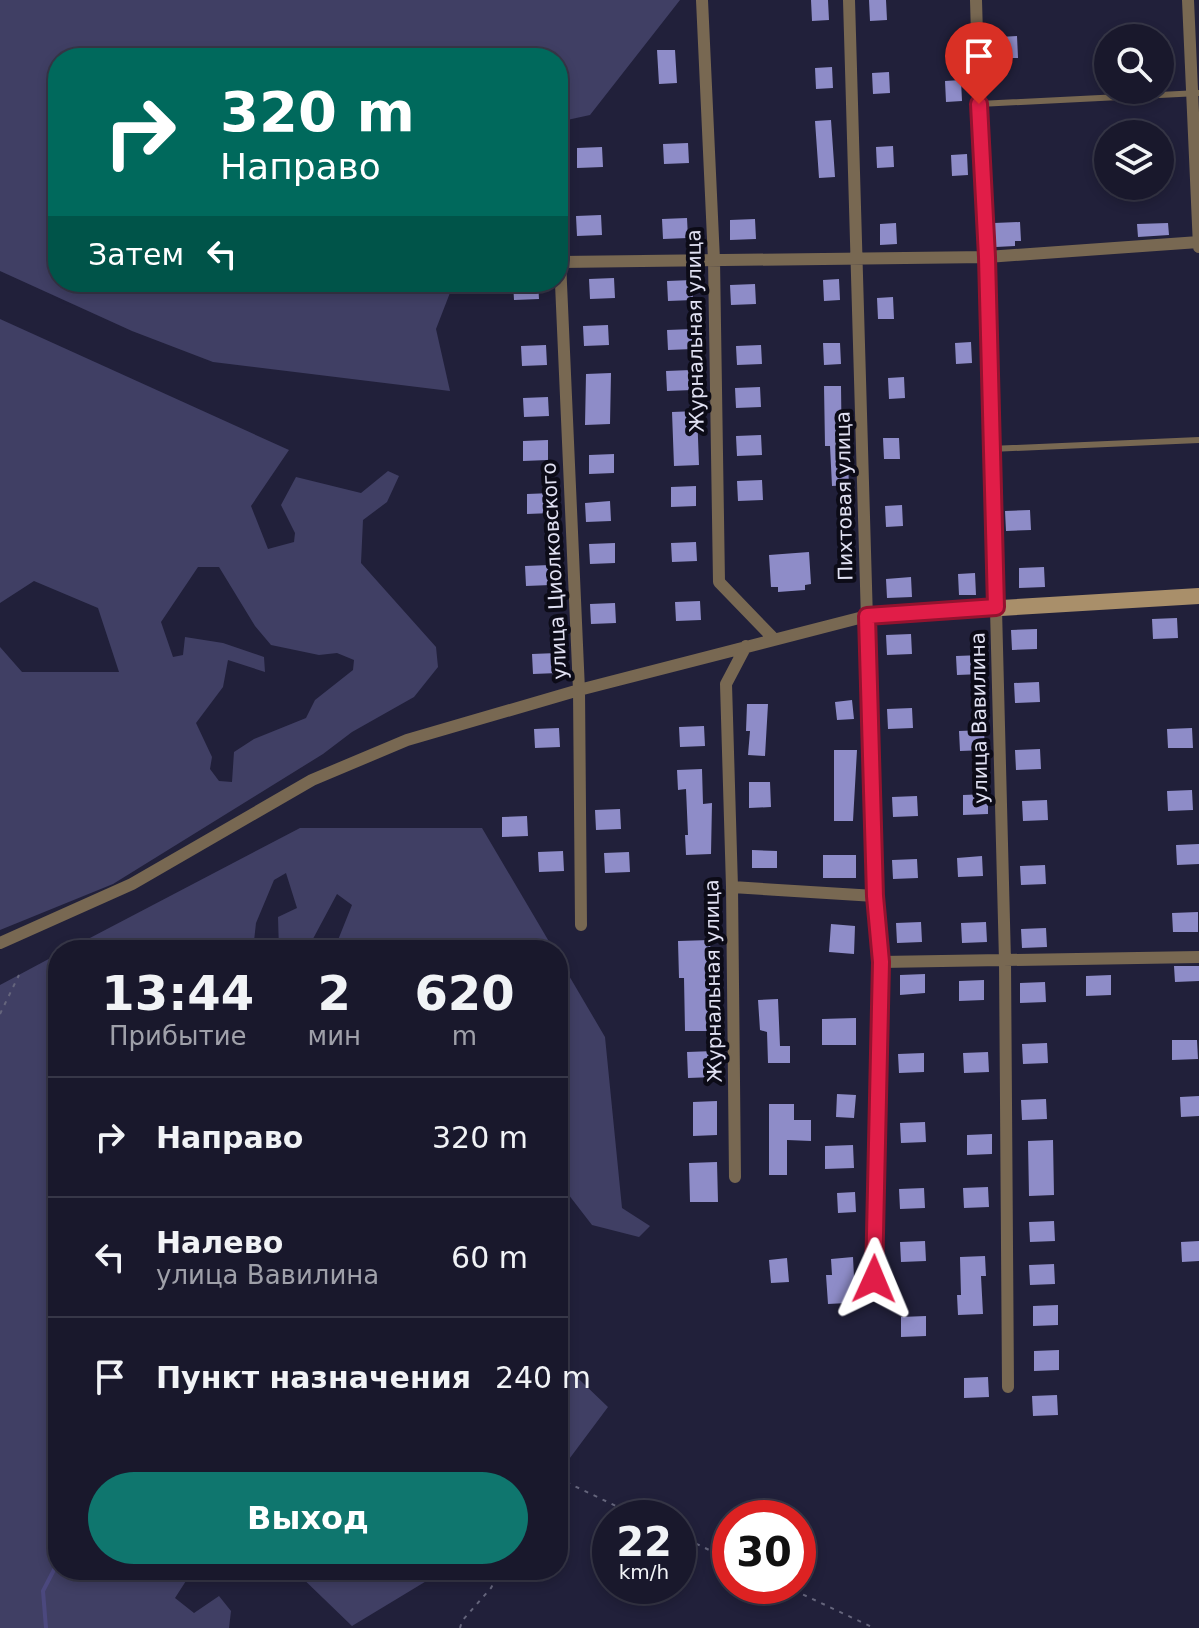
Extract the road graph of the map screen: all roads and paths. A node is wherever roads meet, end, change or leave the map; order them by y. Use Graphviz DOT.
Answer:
graph roads {
  1 [pos="702,0"];
  2 [pos="849,0"];
  3 [pos="976,0"];
  4 [pos="1188,0"];
  5 [pos="1196,93"];
  6 [pos="979,104"];
  7 [pos="1199,243"];
  8 [pos="987,257"];
  9 [pos="714,260"];
  10 [pos="859,260"];
  11 [pos="568,262"];
  12 [pos="561,292"];
  13 [pos="1199,440"];
  14 [pos="991,449"];
  15 [pos="1199,596"];
  16 [pos="996,607"];
  17 [pos="867,616"];
  18 [pos="774,639"];
  19 [pos="746,646"];
  20 [pos="579,690"];
  21 [pos="732,887"];
  22 [pos="875,896"];
  23 [pos="581,925"];
  24 [pos="0,943"];
  25 [pos="1199,957"];
  26 [pos="1005,961"];
  27 [pos="881,962"];
  28 [pos="19,975"];
  29 [pos="0,1014"];
  30 [pos="735,1177"];
  31 [pos="874,1279"];
  32 [pos="1008,1387"];
  33 [pos="568,1483"];
  34 [pos="604,1500"];
  35 [pos="495,1580"];
  36 [pos="816,1601"];
  37 [pos="460,1628"];
  38 [pos="874,1628"];
  1 -- 9 [label="street, Журнальная улица"];
  2 -- 10 [label="street, Пихтовая улица"];
  3 -- 6 [label="street, улица Вавилина"];
  4 -- 5 [label="street"];
  5 -- 6 [label="lane"];
  5 -- 7 [label="street"];
  6 -- 8 [label="street, улица Вавилина"];
  7 -- 8 [label="street"];
  8 -- 10 [label="street"];
  8 -- 14 [label="street, улица Вавилина"];
  9 -- 10 [label="street"];
  9 -- 11 [label="street"];
  9 -- 18 [label="street, Журнальная улица"];
  10 -- 17 [label="street, Пихтовая улица"];
  12 -- 20 [label="street, улица Циолковского"];
  13 -- 14 [label="lane"];
  14 -- 16 [label="street, улица Вавилина"];
  15 -- 16 [label="street"];
  16 -- 17 [label="street"];
  16 -- 26 [label="street, улица Вавилина"];
  17 -- 18 [label="street"];
  17 -- 22 [label="street, Пихтовая улица"];
  18 -- 19 [label="street"];
  19 -- 20 [label="street"];
  19 -- 21 [label="street, Журнальная улица"];
  20 -- 23 [label="street, улица Циолковского"];
  20 -- 24 [label="street"];
  21 -- 22 [label="street"];
  21 -- 30 [label="street, Журнальная улица"];
  22 -- 27 [label="street, Пихтовая улица"];
  25 -- 26 [label="street"];
  26 -- 27 [label="street"];
  26 -- 32 [label="street, улица Вавилина"];
  27 -- 31 [label="street, Пихтовая улица"];
  28 -- 29 [label="path"];
  33 -- 34 [label="path"];
  35 -- 37 [label="path"];
  36 -- 38 [label="path"];
}
